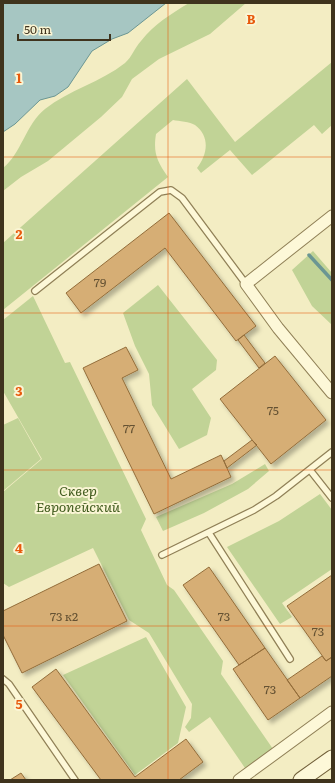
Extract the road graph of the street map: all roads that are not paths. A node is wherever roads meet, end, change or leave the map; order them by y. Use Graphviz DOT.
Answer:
graph roads {
  1 [pos="332,216"];
  2 [pos="246,284"];
  3 [pos="35,291"];
  4 [pos="332,393"];
  5 [pos="332,452"];
  6 [pos="310,470"];
  7 [pos="332,498"];
  8 [pos="209,532"];
  9 [pos="162,554"];
  10 [pos="290,659"];
  11 [pos="3,679"];
  12 [pos="332,712"];
  13 [pos="332,758"];
  14 [pos="75,780"];
  15 [pos="240,780"];
  16 [pos="301,780"];
  1 -- 2 [label="street"];
  2 -- 3 [label="lane"];
  2 -- 4 [label="street"];
  5 -- 6 [label="lane"];
  6 -- 7 [label="lane"];
  6 -- 8 [label="lane"];
  8 -- 9 [label="lane"];
  8 -- 10 [label="lane"];
  11 -- 14 [label="lane"];
  12 -- 15 [label="street"];
  13 -- 16 [label="street"];
}
